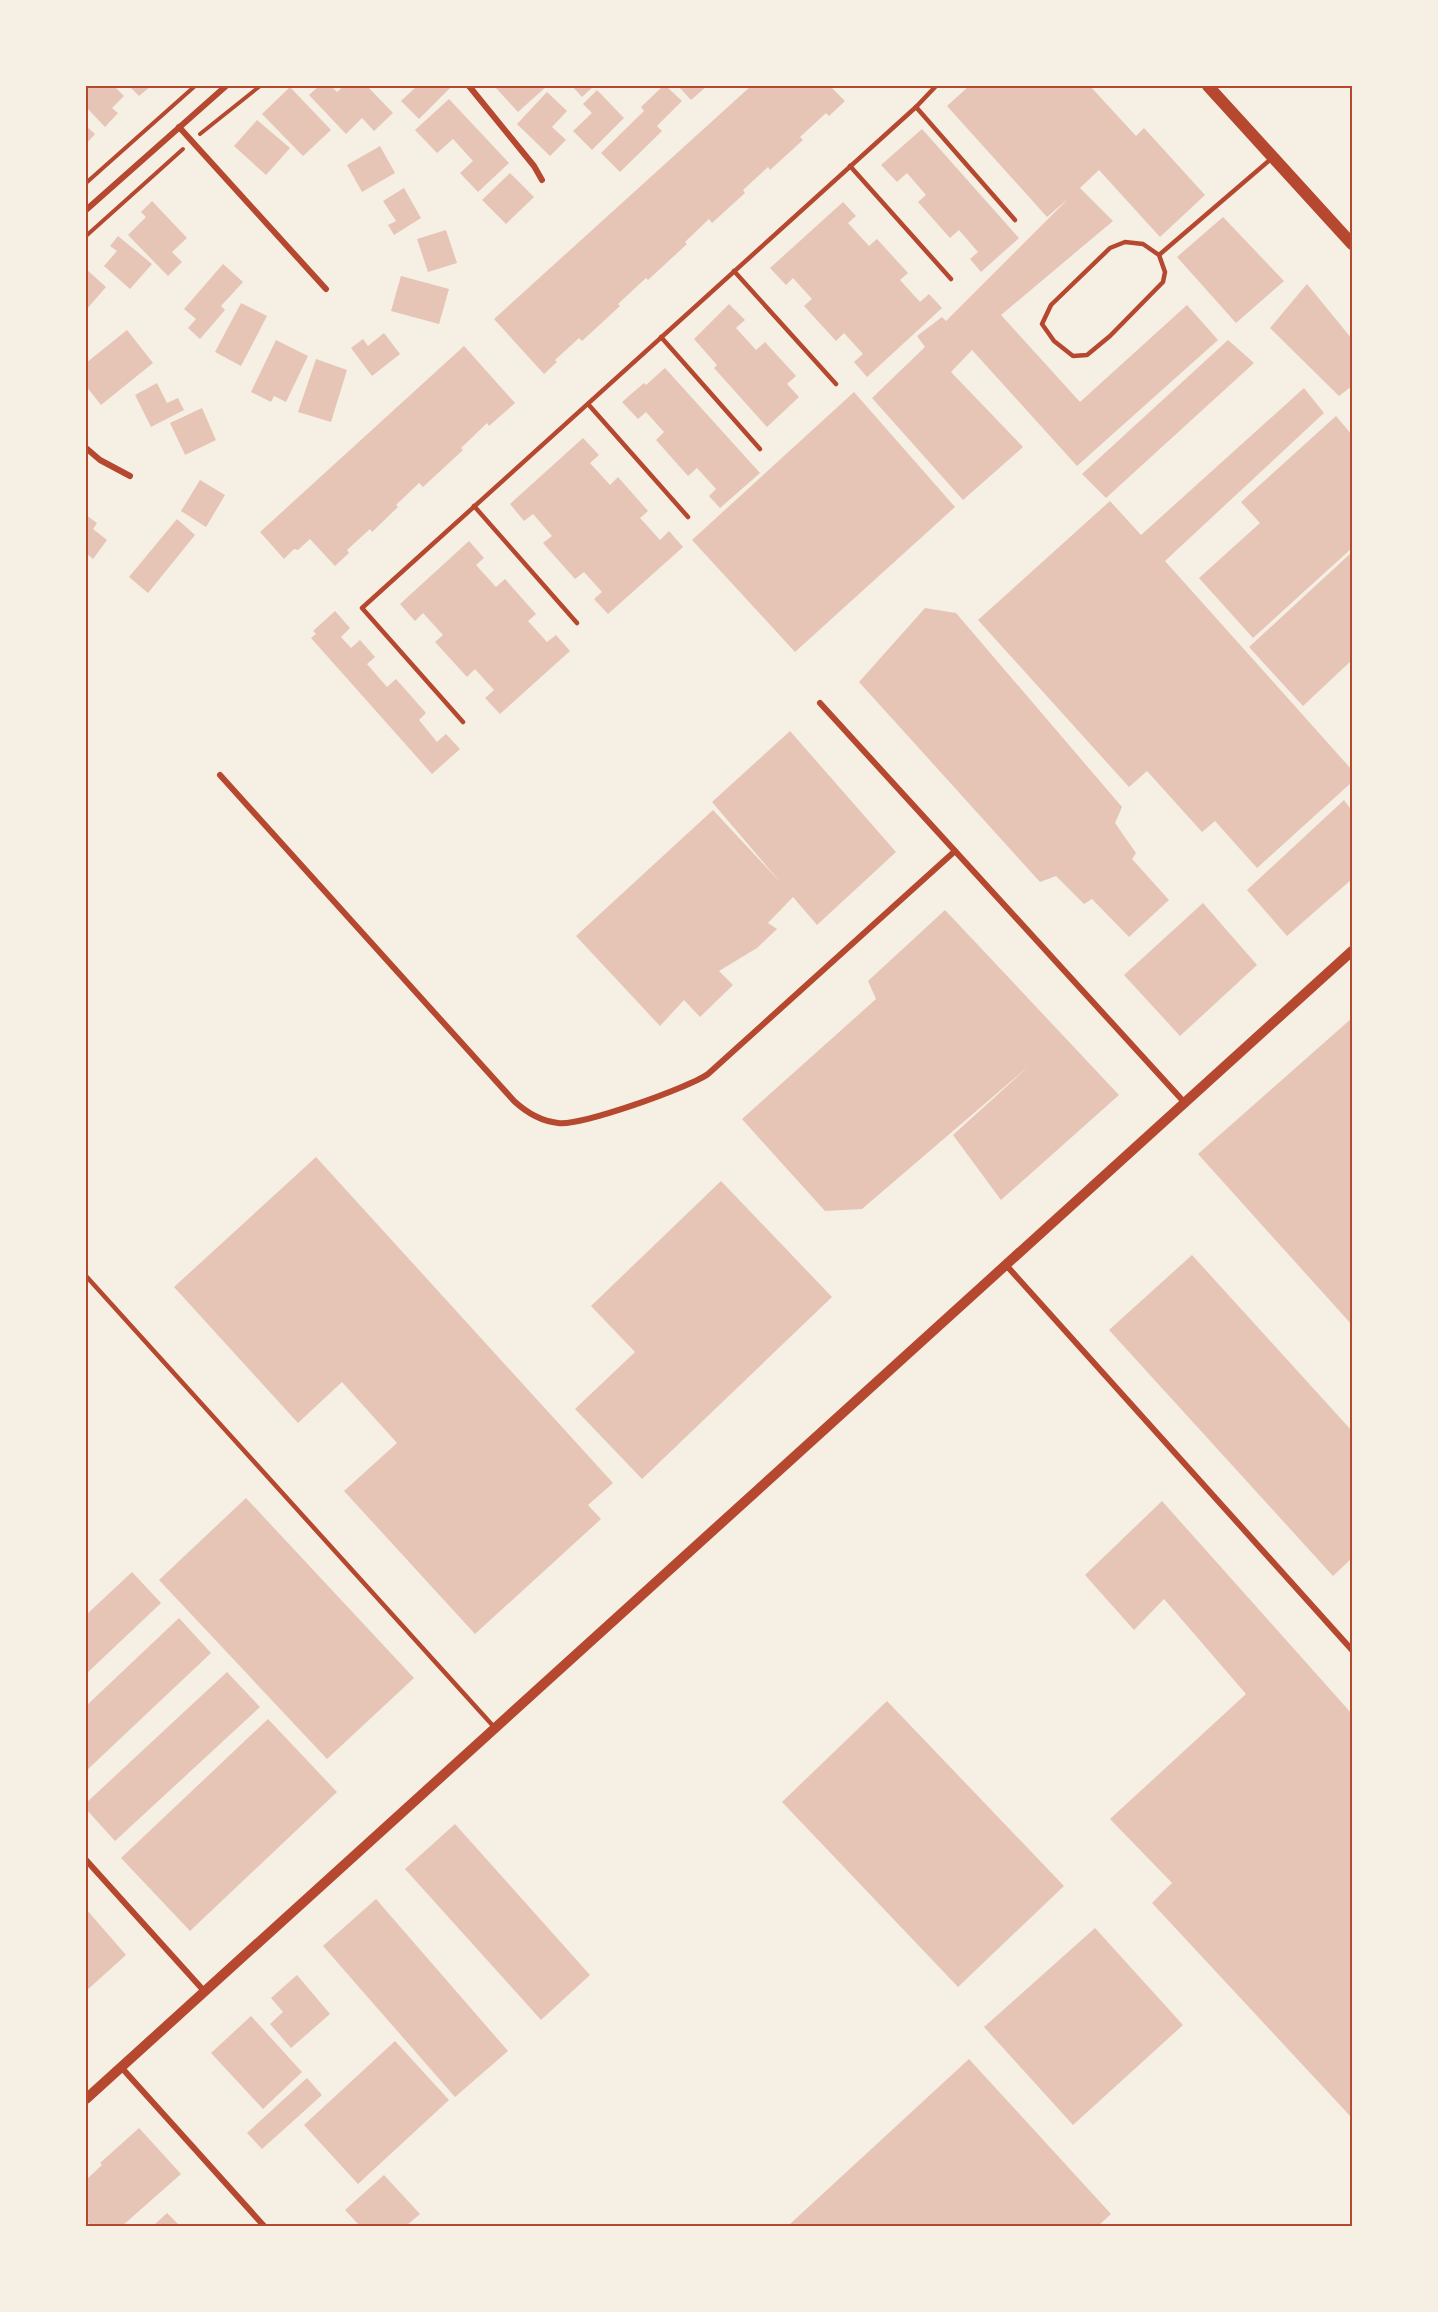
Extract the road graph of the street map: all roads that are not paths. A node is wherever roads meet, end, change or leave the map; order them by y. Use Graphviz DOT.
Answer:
graph roads {
  1 [pos="226,86"];
  2 [pos="469,86"];
  3 [pos="936,86"];
  4 [pos="1208,86"];
  5 [pos="916,108"];
  6 [pos="179,127"];
  7 [pos="1273,157"];
  8 [pos="850,166"];
  9 [pos="542,180"];
  10 [pos="86,210"];
  11 [pos="1015,220"];
  12 [pos="1353,244"];
  13 [pos="1159,255"];
  14 [pos="734,271"];
  15 [pos="951,279"];
  16 [pos="327,289"];
  17 [pos="661,337"];
  18 [pos="836,384"];
  19 [pos="588,404"];
  20 [pos="86,447"];
  21 [pos="760,449"];
  22 [pos="130,476"];
  23 [pos="474,506"];
  24 [pos="688,518"];
  25 [pos="577,623"];
  26 [pos="820,703"];
  27 [pos="463,722"];
  28 [pos="220,775"];
  29 [pos="955,851"];
  30 [pos="1353,951"];
  31 [pos="1185,1103"];
  32 [pos="1006,1265"];
  33 [pos="86,1276"];
  34 [pos="1353,1650"];
  35 [pos="495,1728"];
  36 [pos="86,1860"];
  37 [pos="205,1992"];
  38 [pos="121,2067"];
  39 [pos="86,2099"];
  40 [pos="264,2226"];
  1 -- 6 [label="street"];
  2 -- 9 [label="street"];
  3 -- 5 [label="lane"];
  4 -- 7 [label="main road"];
  5 -- 8 [label="lane"];
  5 -- 11 [label="lane"];
  6 -- 10 [label="street"];
  6 -- 16 [label="street"];
  7 -- 12 [label="main road"];
  7 -- 13 [label="lane"];
  8 -- 14 [label="lane"];
  8 -- 15 [label="lane"];
  13 -- 13 [label="lane"];
  14 -- 17 [label="lane"];
  14 -- 18 [label="lane"];
  17 -- 19 [label="lane"];
  17 -- 21 [label="lane"];
  19 -- 23 [label="lane"];
  19 -- 24 [label="lane"];
  20 -- 22 [label="street"];
  23 -- 25 [label="lane"];
  23 -- 27 [label="lane"];
  26 -- 29 [label="street"];
  28 -- 29 [label="street"];
  29 -- 31 [label="street"];
  30 -- 31 [label="street"];
  31 -- 32 [label="street"];
  32 -- 34 [label="street"];
  32 -- 35 [label="street"];
  33 -- 35 [label="lane"];
  35 -- 37 [label="street"];
  36 -- 37 [label="street"];
  37 -- 38 [label="street"];
  38 -- 39 [label="street"];
  38 -- 40 [label="street"];
}
